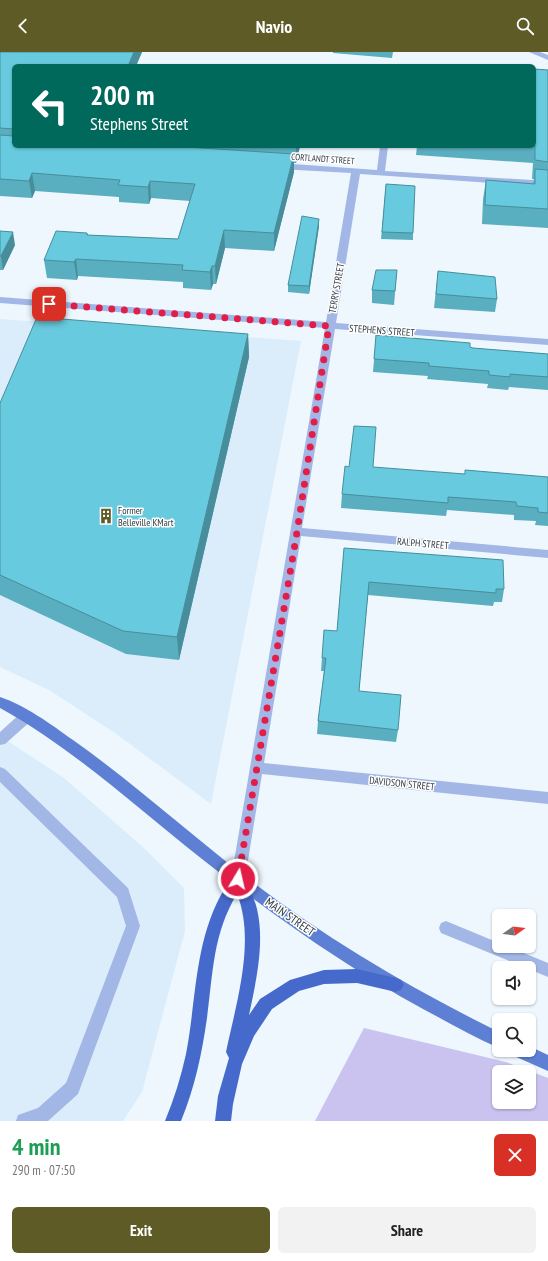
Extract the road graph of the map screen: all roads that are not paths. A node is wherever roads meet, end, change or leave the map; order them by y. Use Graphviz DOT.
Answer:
graph roads {
  1 [pos="533,52"];
  2 [pos="548,58"];
  3 [pos="384,148"];
  4 [pos="269,166"];
  5 [pos="356,171"];
  6 [pos="381,173"];
  7 [pos="548,184"];
  8 [pos="0,300"];
  9 [pos="329,326"];
  10 [pos="548,342"];
  11 [pos="297,532"];
  12 [pos="548,554"];
  13 [pos="0,702"];
  14 [pos="27,716"];
  15 [pos="0,740"];
  16 [pos="256,768"];
  17 [pos="0,773"];
  18 [pos="548,798"];
  19 [pos="238,879"];
  20 [pos="446,928"];
  21 [pos="548,970"];
  22 [pos="396,985"];
  23 [pos="492,1036"];
  24 [pos="535,1057"];
  25 [pos="548,1063"];
  26 [pos="225,1104"];
  27 [pos="24,1121"];
  28 [pos="173,1121"];
  29 [pos="223,1121"];
  1 -- 2 [label="street"];
  3 -- 6 [label="street"];
  4 -- 5 [label="street, CORTLANDT STREET"];
  5 -- 6 [label="street, CORTLANDT STREET"];
  5 -- 9 [label="street, TERRY STREET"];
  6 -- 7 [label="street, CORTLANDT STREET"];
  8 -- 9 [label="street, STEPHENS STREET"];
  9 -- 10 [label="street, STEPHENS STREET"];
  9 -- 11 [label="street, TERRY STREET"];
  11 -- 12 [label="street, RALPH STREET"];
  11 -- 16 [label="street, TERRY STREET"];
  13 -- 14 [label="main road, MAIN STREET"];
  14 -- 15 [label="street"];
  14 -- 19 [label="main road, MAIN STREET"];
  16 -- 18 [label="street, DAVIDSON STREET"];
  16 -- 19 [label="street, TERRY STREET"];
  17 -- 27 [label="street"];
  19 -- 22 [label="main road, MAIN STREET"];
  19 -- 26 [label="highway"];
  19 -- 28 [label="highway"];
  20 -- 21 [label="street"];
  22 -- 23 [label="main road, MAIN STREET"];
  22 -- 26 [label="highway"];
  24 -- 25 [label="main road"];
  26 -- 29 [label="highway"];
}
